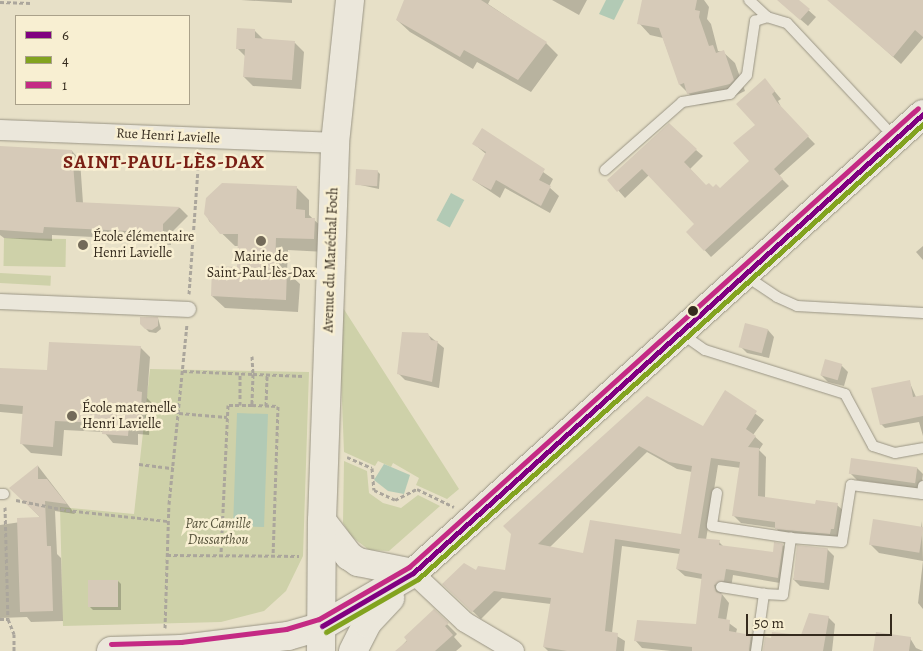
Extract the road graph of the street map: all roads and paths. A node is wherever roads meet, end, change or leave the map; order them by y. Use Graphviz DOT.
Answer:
graph roads {
  1 [pos="350,0"];
  2 [pos="749,0"];
  3 [pos="0,2"];
  4 [pos="31,4"];
  5 [pos="767,17"];
  6 [pos="923,114"];
  7 [pos="0,130"];
  8 [pos="200,137"];
  9 [pos="895,139"];
  10 [pos="335,144"];
  11 [pos="605,170"];
  12 [pos="744,274"];
  13 [pos="0,301"];
  14 [pos="188,309"];
  15 [pos="923,313"];
  16 [pos="679,332"];
  17 [pos="252,356"];
  18 [pos="183,371"];
  19 [pos="240,374"];
  20 [pos="253,374"];
  21 [pos="267,375"];
  22 [pos="327,377"];
  23 [pos="240,405"];
  24 [pos="252,405"];
  25 [pos="266,406"];
  26 [pos="179,413"];
  27 [pos="227,417"];
  28 [pos="324,445"];
  29 [pos="923,448"];
  30 [pos="139,464"];
  31 [pos="173,468"];
  32 [pos="923,486"];
  33 [pos="718,493"];
  34 [pos="2,494"];
  35 [pos="475,517"];
  36 [pos="168,521"];
  37 [pos="322,521"];
  38 [pos="791,538"];
  39 [pos="167,555"];
  40 [pos="221,555"];
  41 [pos="272,555"];
  42 [pos="302,564"];
  43 [pos="412,573"];
  44 [pos="721,587"];
  45 [pos="764,594"];
  46 [pos="0,619"];
  47 [pos="8,619"];
  48 [pos="321,639"];
  49 [pos="175,650"];
  50 [pos="14,651"];
  51 [pos="111,651"];
  52 [pos="353,651"];
  53 [pos="514,651"];
  54 [pos="756,651"];
  1 -- 10 [label="main road, Avenue du Maréchal Foch"];
  2 -- 5 [label="lane"];
  3 -- 4 [label="path"];
  5 -- 9 [label="lane"];
  5 -- 11 [label="lane"];
  6 -- 9 [label="main road"];
  7 -- 8 [label="street, Rue Henri Lavielle"];
  8 -- 10 [label="street, Rue Henri Lavielle"];
  8 -- 14 [label="path"];
  9 -- 12 [label="main road"];
  10 -- 22 [label="main road, Avenue du Maréchal Foch"];
  12 -- 15 [label="lane"];
  12 -- 16 [label="main road"];
  13 -- 14 [label="street"];
  14 -- 18 [label="path"];
  16 -- 29 [label="lane"];
  16 -- 35 [label="main road"];
  17 -- 20 [label="path"];
  18 -- 19 [label="path"];
  18 -- 26 [label="path"];
  19 -- 20 [label="path"];
  19 -- 23 [label="path"];
  20 -- 21 [label="path"];
  20 -- 24 [label="path"];
  21 -- 22 [label="path"];
  21 -- 25 [label="path"];
  22 -- 28 [label="main road, Avenue du Maréchal Foch"];
  23 -- 24 [label="path"];
  23 -- 27 [label="path"];
  24 -- 25 [label="path"];
  25 -- 41 [label="path"];
  26 -- 27 [label="path"];
  26 -- 31 [label="path"];
  27 -- 40 [label="path"];
  28 -- 35 [label="path"];
  28 -- 37 [label="main road, Avenue du Maréchal Foch"];
  30 -- 31 [label="path"];
  31 -- 36 [label="path"];
  32 -- 38 [label="lane"];
  33 -- 38 [label="lane"];
  34 -- 36 [label="path"];
  34 -- 47 [label="path"];
  35 -- 43 [label="main road"];
  36 -- 39 [label="path"];
  37 -- 43 [label="main road"];
  37 -- 48 [label="main road, Avenue du Maréchal Foch"];
  38 -- 45 [label="lane"];
  39 -- 40 [label="path"];
  39 -- 49 [label="path"];
  40 -- 41 [label="path"];
  41 -- 42 [label="path"];
  43 -- 48 [label="main road"];
  43 -- 52 [label="main road"];
  43 -- 53 [label="street"];
  44 -- 45 [label="lane"];
  45 -- 54 [label="lane"];
  46 -- 47 [label="path"];
  47 -- 50 [label="path"];
  48 -- 49 [label="main road"];
  49 -- 51 [label="main road"];
}
